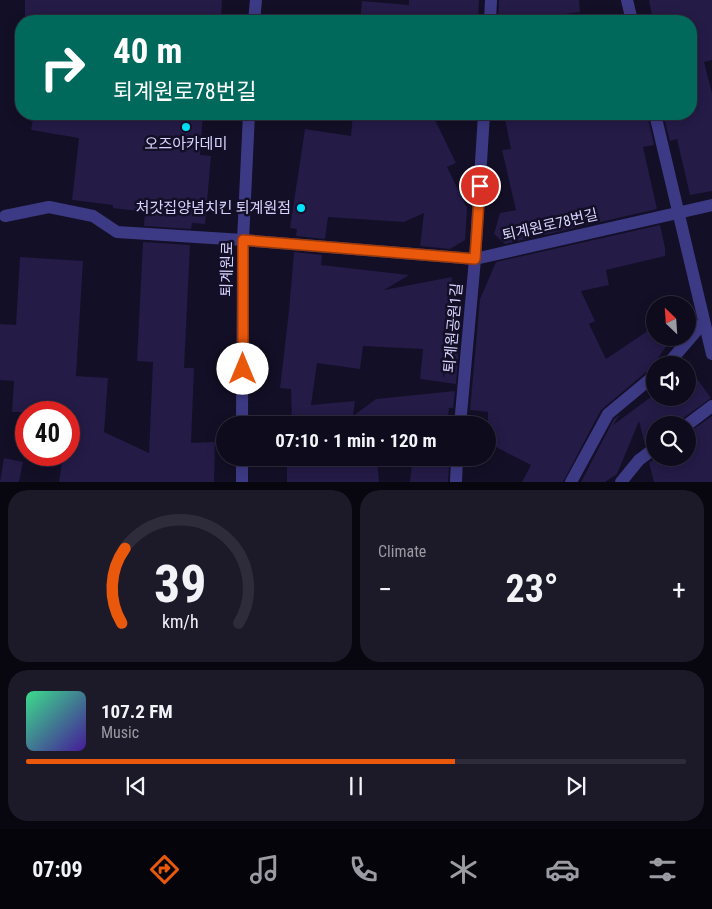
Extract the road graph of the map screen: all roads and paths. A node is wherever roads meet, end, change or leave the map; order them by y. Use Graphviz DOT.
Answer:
graph roads {
  1 [pos="256,0"];
  2 [pos="491,0"];
  3 [pos="627,0"];
  4 [pos="255,15"];
  5 [pos="490,15"];
  6 [pos="631,15"];
  7 [pos="250,120"];
  8 [pos="484,120"];
  9 [pos="655,120"];
  10 [pos="712,205"];
  11 [pos="678,213"];
  12 [pos="5,216"];
  13 [pos="243,240"];
  14 [pos="475,259"];
  15 [pos="704,322"];
  16 [pos="712,354"];
  17 [pos="675,356"];
  18 [pos="646,382"];
  19 [pos="712,406"];
  20 [pos="242,416"];
  21 [pos="461,416"];
  22 [pos="696,418"];
  23 [pos="646,455"];
  24 [pos="242,466"];
  25 [pos="457,466"];
  26 [pos="242,482"];
  27 [pos="456,482"];
  28 [pos="571,482"];
  29 [pos="621,482"];
  1 -- 4 [label="street"];
  2 -- 5 [label="street"];
  3 -- 6 [label="street"];
  7 -- 13 [label="street, 퇴계원로"];
  8 -- 14 [label="street, 퇴계원공원1길"];
  9 -- 11 [label="street"];
  10 -- 11 [label="street, 퇴계원로78번길"];
  11 -- 14 [label="street, 퇴계원로78번길"];
  11 -- 15 [label="street"];
  12 -- 13 [label="street, 퇴계원로78번길"];
  13 -- 14 [label="street, 퇴계원로78번길"];
  13 -- 20 [label="street, 퇴계원로"];
  14 -- 21 [label="street, 퇴계원공원1길"];
  15 -- 16 [label="street"];
  15 -- 17 [label="street"];
  18 -- 28 [label="street"];
  19 -- 22 [label="street"];
  23 -- 29 [label="street"];
  24 -- 26 [label="street"];
  25 -- 27 [label="street"];
}
